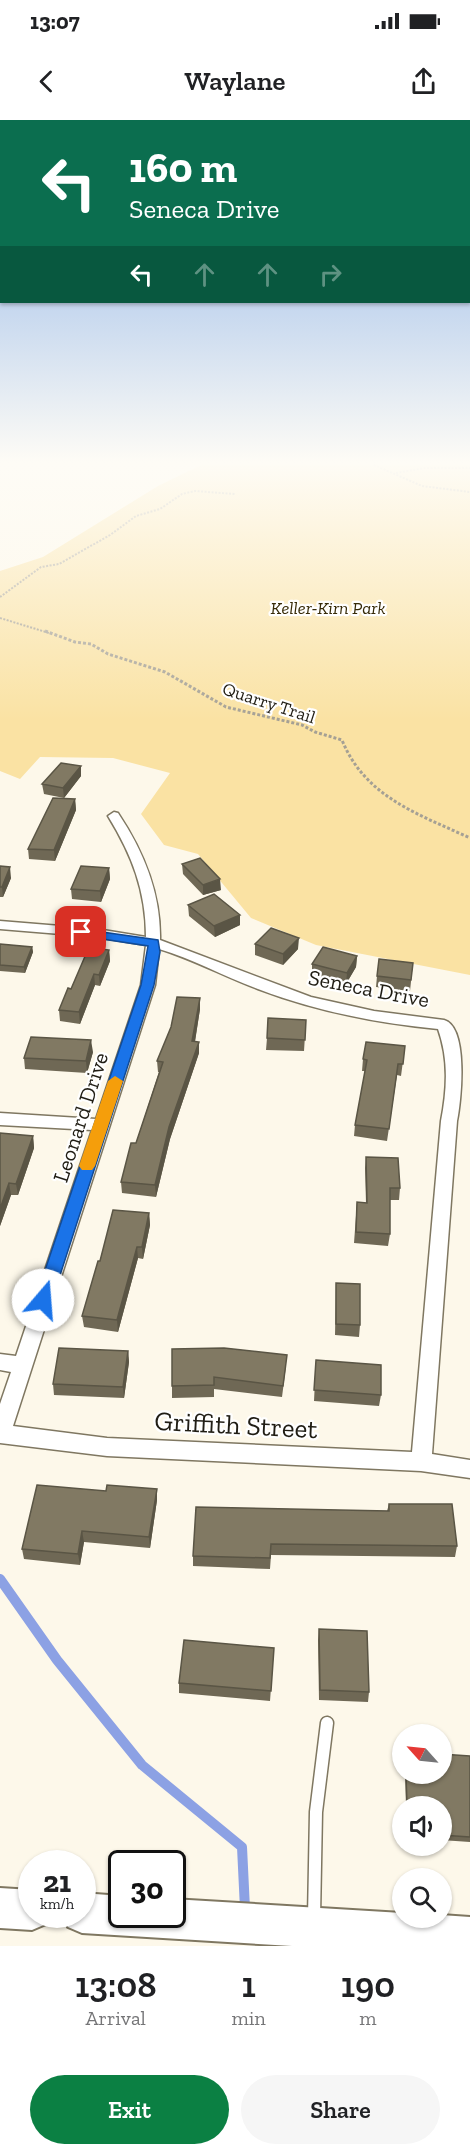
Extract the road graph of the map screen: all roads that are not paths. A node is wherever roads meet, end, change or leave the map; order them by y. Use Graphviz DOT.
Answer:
graph roads {
  1 [pos="114,816"];
  2 [pos="0,925"];
  3 [pos="154,943"];
  4 [pos="0,1119"];
  5 [pos="100,1125"];
  6 [pos="0,1362"];
  7 [pos="22,1365"];
  8 [pos="0,1434"];
  9 [pos="421,1462"];
  10 [pos="470,1469"];
  11 [pos="327,1723"];
  12 [pos="0,1908"];
  13 [pos="18,1909"];
  14 [pos="96,1914"];
  15 [pos="314,1927"];
  16 [pos="470,1937"];
  1 -- 3 [label="street, Leonard Drive"];
  2 -- 3 [label="street, Seneca Drive"];
  3 -- 5 [label="street, Leonard Drive"];
  3 -- 9 [label="street, Seneca Drive"];
  4 -- 5 [label="street"];
  5 -- 7 [label="street, Leonard Drive"];
  6 -- 7 [label="street"];
  7 -- 8 [label="street, Leonard Drive"];
  8 -- 9 [label="street, Griffith Street"];
  9 -- 10 [label="street, Griffith Street"];
  11 -- 15 [label="lane"];
  12 -- 13 [label="main road"];
  14 -- 15 [label="main road"];
  15 -- 16 [label="main road"];
}
